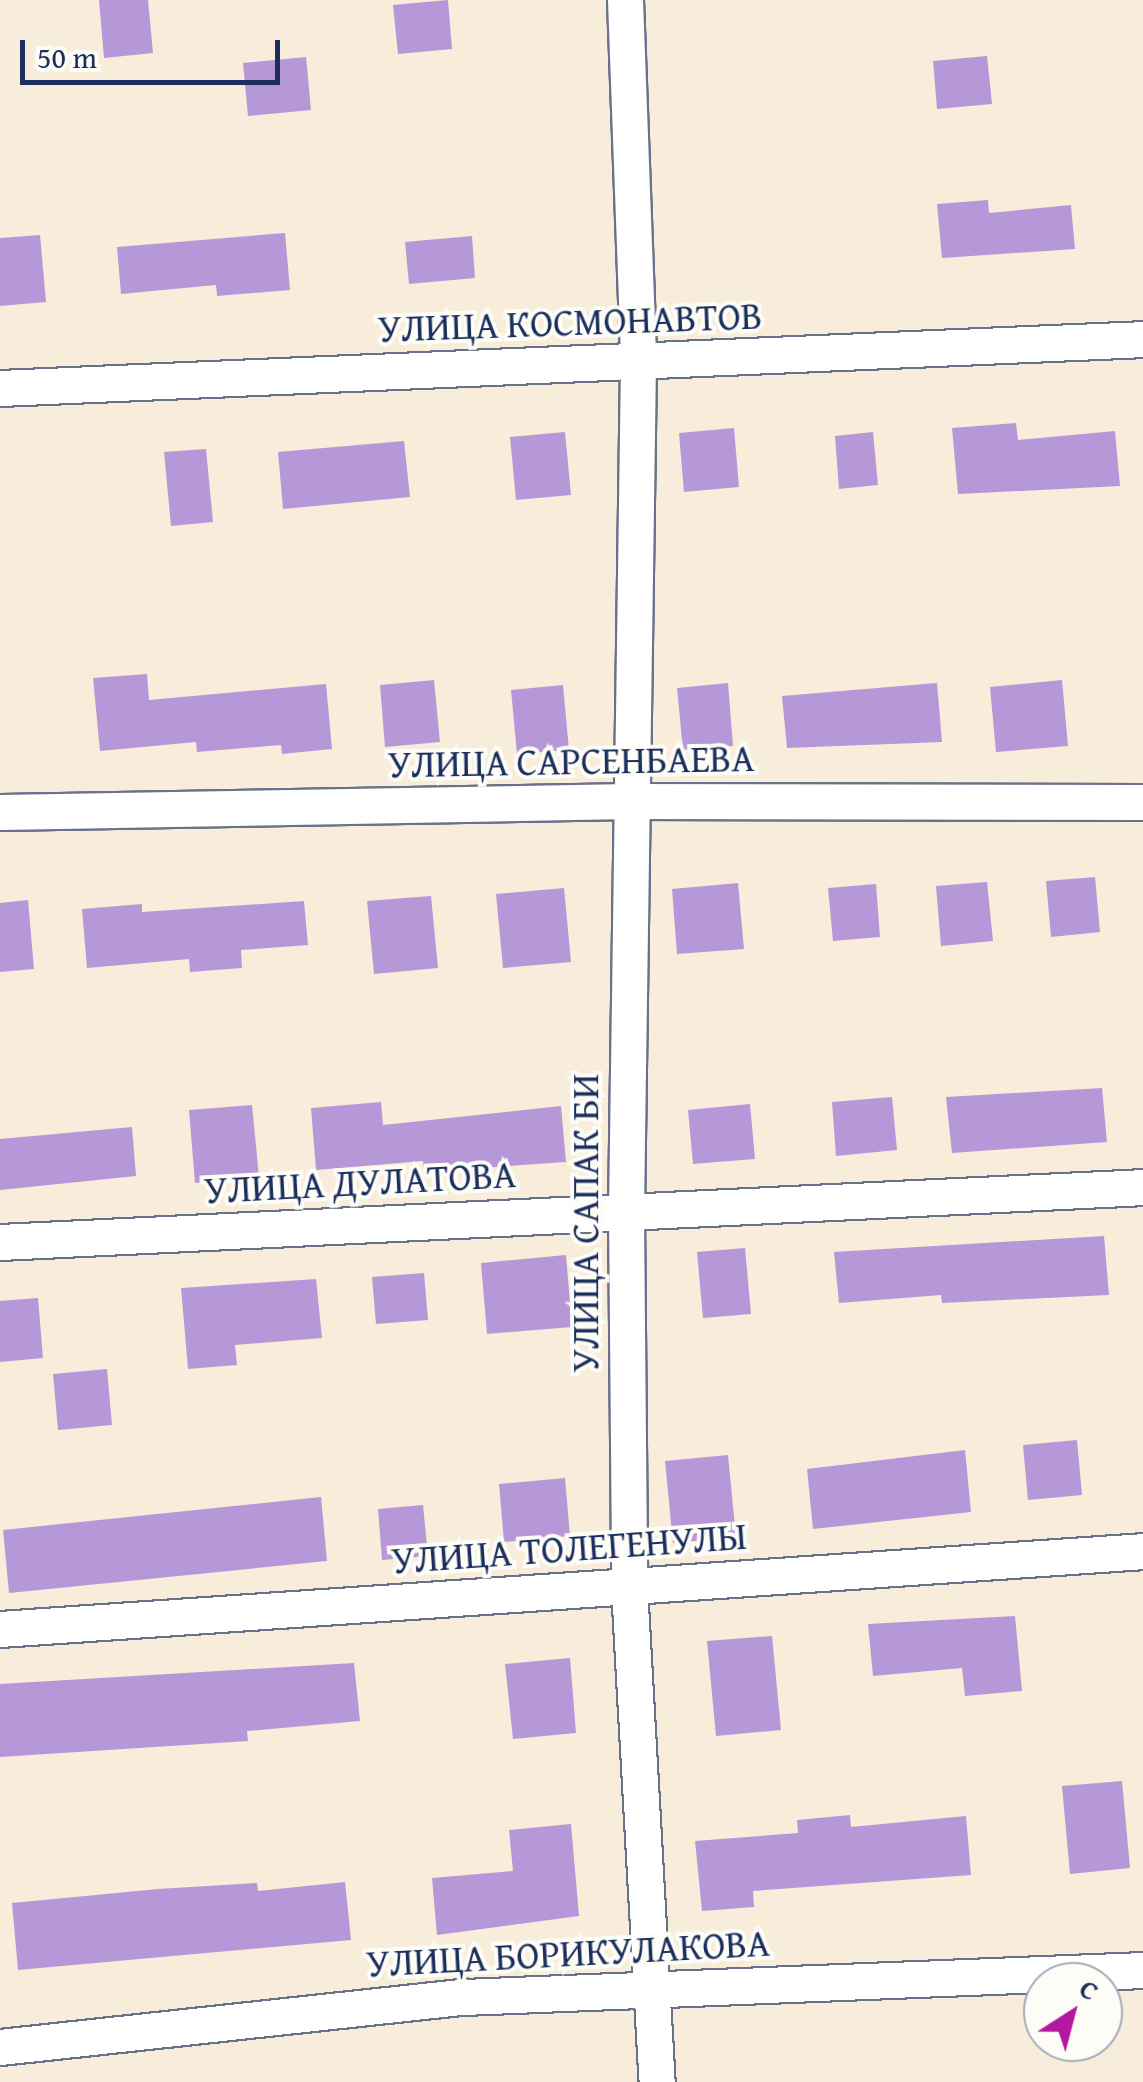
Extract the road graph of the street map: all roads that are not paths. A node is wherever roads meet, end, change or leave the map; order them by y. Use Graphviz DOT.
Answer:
graph roads {
  1 [pos="625,0"];
  2 [pos="1143,339"];
  3 [pos="638,362"];
  4 [pos="0,388"];
  5 [pos="630,801"];
  6 [pos="1143,802"];
  7 [pos="0,812"];
  8 [pos="1143,1187"];
  9 [pos="626,1213"];
  10 [pos="0,1242"];
  11 [pos="1143,1551"];
  12 [pos="629,1587"];
  13 [pos="0,1629"];
  14 [pos="1143,1970"];
  15 [pos="654,1987"];
  16 [pos="0,2046"];
  17 [pos="657,2082"];
  1 -- 3 [label="street, УЛИЦА САПАК БИ"];
  2 -- 3 [label="street, УЛИЦА КОСМОНАВТОВ"];
  3 -- 4 [label="street, УЛИЦА КОСМОНАВТОВ"];
  3 -- 5 [label="street, УЛИЦА САПАК БИ"];
  5 -- 6 [label="street, УЛИЦА САРСЕНБАЕВА"];
  5 -- 7 [label="street, УЛИЦА САРСЕНБАЕВА"];
  5 -- 9 [label="street, УЛИЦА САПАК БИ"];
  8 -- 9 [label="street, УЛИЦА ДУЛАТОВА"];
  9 -- 10 [label="street, УЛИЦА ДУЛАТОВА"];
  9 -- 12 [label="street, УЛИЦА САПАК БИ"];
  11 -- 12 [label="street, УЛИЦА ТОЛЕГЕНУЛЫ"];
  12 -- 13 [label="street, УЛИЦА ТОЛЕГЕНУЛЫ"];
  12 -- 15 [label="street, УЛИЦА САПАК БИ"];
  14 -- 15 [label="street, УЛИЦА БОРИКУЛАКОВА"];
  15 -- 16 [label="street, УЛИЦА БОРИКУЛАКОВА"];
  15 -- 17 [label="street, УЛИЦА САПАК БИ"];
}
